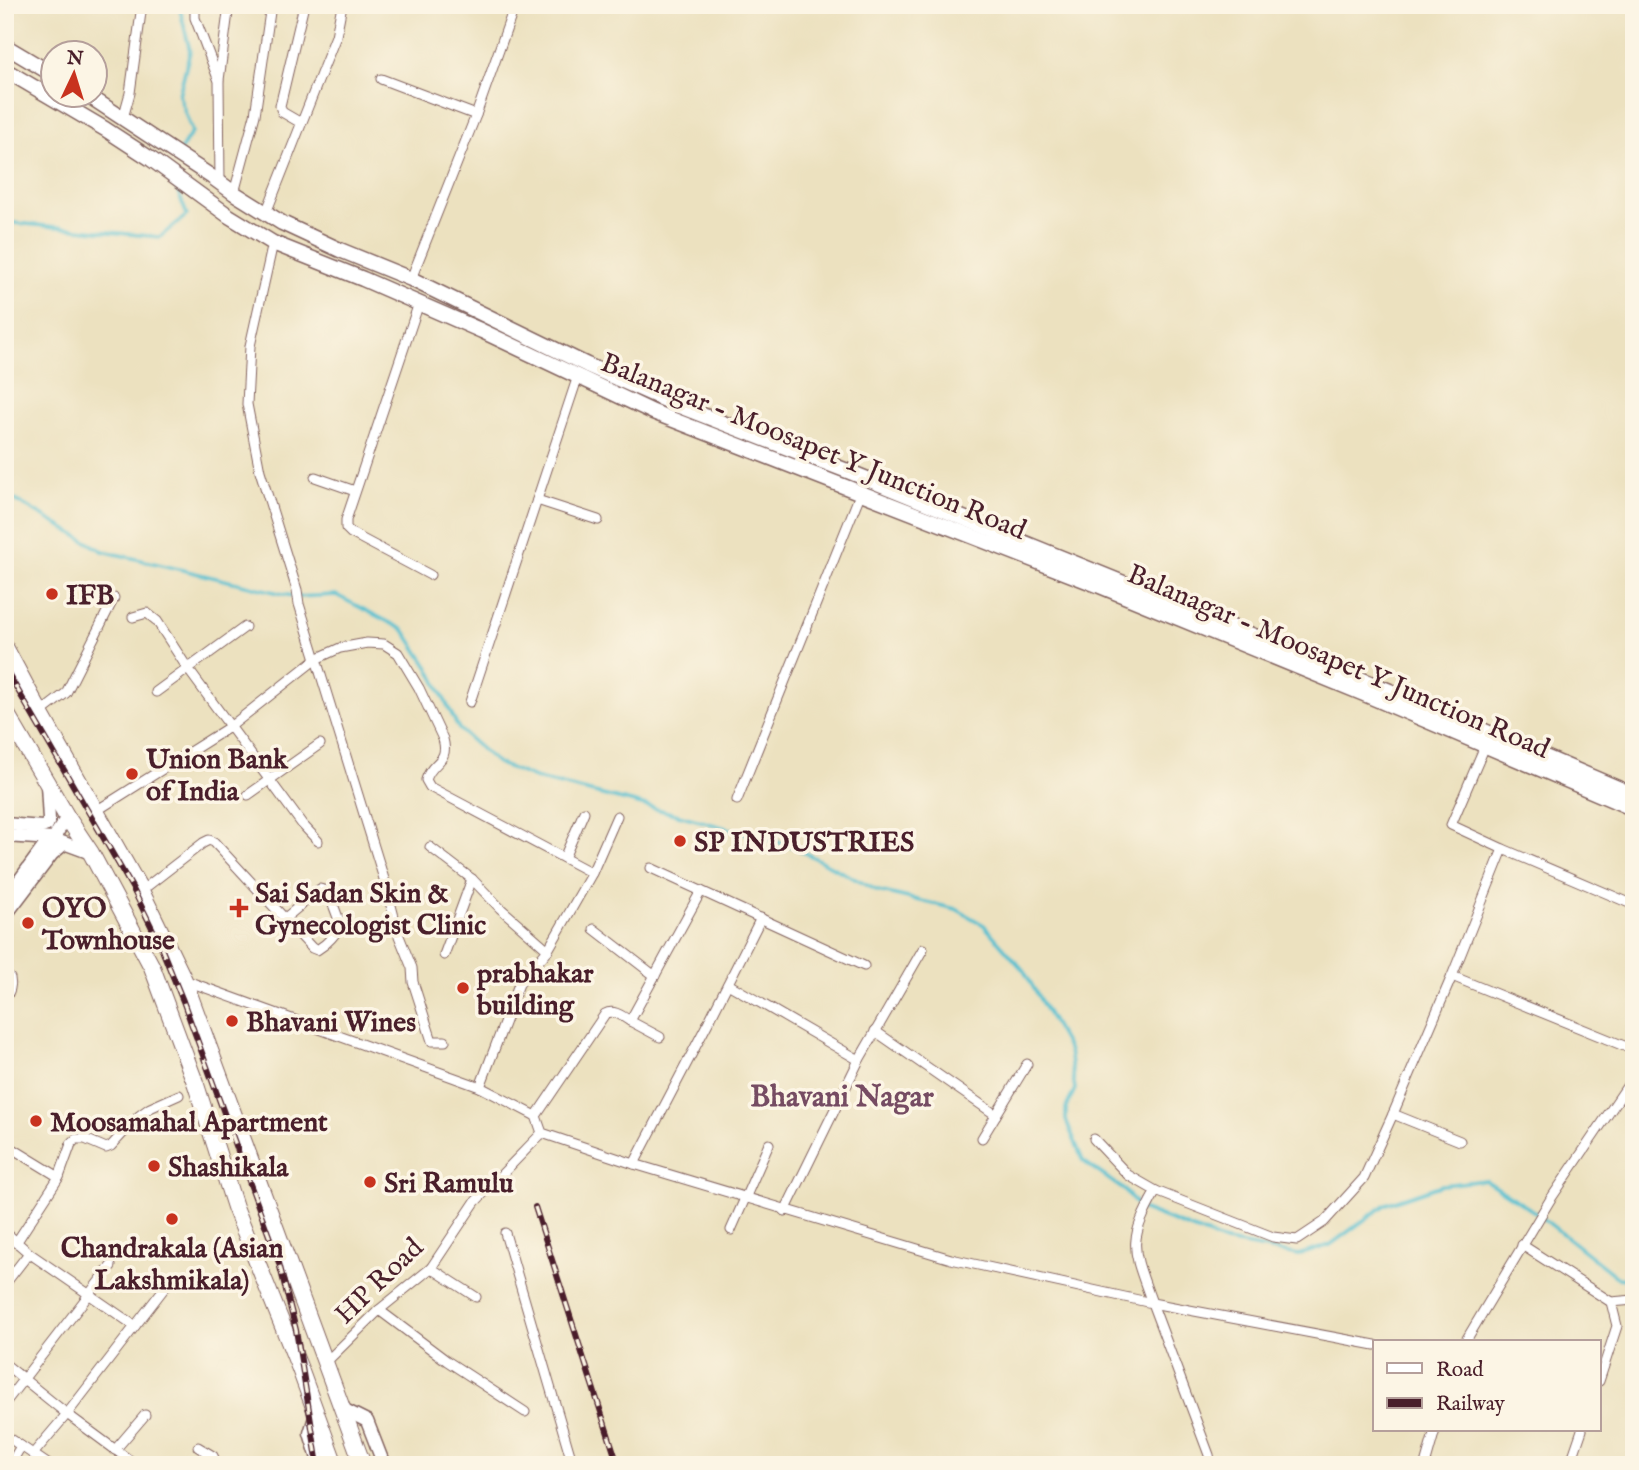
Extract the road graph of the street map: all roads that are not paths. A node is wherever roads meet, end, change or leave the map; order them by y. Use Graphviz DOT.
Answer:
graph roads {
  1 [pos="142,5"];
  2 [pos="195,5"];
  3 [pos="229,5"];
  4 [pos="271,5"];
  5 [pos="304,5"];
  6 [pos="342,5"];
  7 [pos="515,5"];
  8 [pos="5,46"];
  9 [pos="38,66"];
  10 [pos="5,70"];
  11 [pos="381,79"];
  12 [pos="219,81"];
  13 [pos="108,108"];
  14 [pos="475,115"];
  15 [pos="123,118"];
  16 [pos="301,123"];
  17 [pos="216,180"];
  18 [pos="234,193"];
  19 [pos="266,213"];
  20 [pos="273,243"];
  21 [pos="340,250"];
  22 [pos="332,267"];
  23 [pos="411,279"];
  24 [pos="419,303"];
  25 [pos="578,376"];
  26 [pos="315,477"];
  27 [pos="355,491"];
  28 [pos="861,492"];
  29 [pos="537,500"];
  30 [pos="598,520"];
  31 [pos="430,575"];
  32 [pos="114,598"];
  33 [pos="133,617"];
  34 [pos="245,627"];
  35 [pos="5,647"];
  36 [pos="316,659"];
  37 [pos="188,669"];
  38 [pos="156,692"];
  39 [pos="32,694"];
  40 [pos="470,702"];
  41 [pos="5,710"];
  42 [pos="42,715"];
  43 [pos="231,726"];
  44 [pos="20,736"];
  45 [pos="320,744"];
  46 [pos="1485,746"];
  47 [pos="270,779"];
  48 [pos="47,782"];
  49 [pos="248,795"];
  50 [pos="1634,795"];
  51 [pos="737,800"];
  52 [pos="1634,809"];
  53 [pos="96,811"];
  54 [pos="584,812"];
  55 [pos="617,816"];
  56 [pos="67,817"];
  57 [pos="5,824"];
  58 [pos="5,836"];
  59 [pos="318,841"];
  60 [pos="53,846"];
  61 [pos="430,847"];
  62 [pos="1503,849"];
  63 [pos="90,853"];
  64 [pos="564,858"];
  65 [pos="651,868"];
  66 [pos="592,873"];
  67 [pos="472,879"];
  68 [pos="141,891"];
  69 [pos="701,891"];
  70 [pos="5,900"];
  71 [pos="1634,905"];
  72 [pos="5,916"];
  73 [pos="761,918"];
  74 [pos="284,919"];
  75 [pos="594,929"];
  76 [pos="923,949"];
  77 [pos="548,950"];
  78 [pos="444,955"];
  79 [pos="864,966"];
  80 [pos="5,976"];
  81 [pos="655,976"];
  82 [pos="1452,976"];
  83 [pos="184,980"];
  84 [pos="728,984"];
  85 [pos="5,1000"];
  86 [pos="630,1021"];
  87 [pos="875,1031"];
  88 [pos="660,1037"];
  89 [pos="445,1041"];
  90 [pos="1634,1050"];
  91 [pos="859,1060"];
  92 [pos="1027,1064"];
  93 [pos="1633,1078"];
  94 [pos="480,1087"];
  95 [pos="179,1095"];
  96 [pos="1393,1114"];
  97 [pos="996,1115"];
  98 [pos="536,1116"];
  99 [pos="542,1133"];
  100 [pos="982,1138"];
  101 [pos="1094,1139"];
  102 [pos="1460,1141"];
  103 [pos="5,1144"];
  104 [pos="769,1144"];
  105 [pos="634,1164"];
  106 [pos="59,1177"];
  107 [pos="1156,1191"];
  108 [pos="745,1198"];
  109 [pos="785,1210"];
  110 [pos="732,1230"];
  111 [pos="5,1232"];
  112 [pos="505,1233"];
  113 [pos="16,1243"];
  114 [pos="1522,1245"];
  115 [pos="29,1253"];
  116 [pos="111,1266"];
  117 [pos="431,1268"];
  118 [pos="5,1284"];
  119 [pos="166,1286"];
  120 [pos="90,1295"];
  121 [pos="476,1297"];
  122 [pos="1634,1300"];
  123 [pos="1611,1302"];
  124 [pos="1152,1303"];
  125 [pos="379,1310"];
  126 [pos="135,1326"];
  127 [pos="1466,1340"];
  128 [pos="1373,1345"];
  129 [pos="325,1363"];
  130 [pos="5,1364"];
  131 [pos="1600,1378"];
  132 [pos="25,1380"];
  133 [pos="5,1403"];
  134 [pos="343,1409"];
  135 [pos="525,1412"];
  136 [pos="67,1414"];
  137 [pos="316,1414"];
  138 [pos="145,1415"];
  139 [pos="1434,1432"];
  140 [pos="1581,1432"];
  141 [pos="5,1435"];
  142 [pos="21,1446"];
  143 [pos="198,1447"];
  144 [pos="115,1450"];
  145 [pos="33,1454"];
  146 [pos="44,1463"];
  147 [pos="363,1464"];
  148 [pos="10,1465"];
  149 [pos="136,1465"];
  150 [pos="217,1465"];
  151 [pos="320,1465"];
  152 [pos="335,1465"];
  153 [pos="384,1465"];
  154 [pos="573,1465"];
  155 [pos="1211,1465"];
  156 [pos="1425,1465"];
  157 [pos="1570,1465"];
  1 -- 15 [label="street"];
  2 -- 12 [label="street"];
  3 -- 12 [label="street"];
  4 -- 18 [label="street"];
  5 -- 16 [label="street"];
  6 -- 16 [label="street"];
  7 -- 14 [label="street"];
  8 -- 9 [label="main road"];
  10 -- 20 [label="main road, Balanagar - Moosapet Y Junction Road"];
  11 -- 14 [label="street"];
  12 -- 17 [label="street"];
  13 -- 15 [label="main road"];
  14 -- 23 [label="street"];
  15 -- 17 [label="main road"];
  16 -- 19 [label="street"];
  17 -- 18 [label="main road"];
  18 -- 19 [label="main road"];
  19 -- 21 [label="main road"];
  20 -- 22 [label="main road, Balanagar - Moosapet Y Junction Road"];
  20 -- 36 [label="street"];
  21 -- 22 [label="main road"];
  21 -- 23 [label="main road"];
  22 -- 24 [label="main road, Balanagar - Moosapet Y Junction Road"];
  23 -- 50 [label="main road"];
  24 -- 25 [label="main road, Balanagar - Moosapet Y Junction Road"];
  24 -- 27 [label="street"];
  25 -- 28 [label="main road, Balanagar - Moosapet Y Junction Road"];
  25 -- 29 [label="street"];
  26 -- 27 [label="street"];
  27 -- 31 [label="street"];
  28 -- 46 [label="main road, Balanagar - Moosapet Y Junction Road"];
  28 -- 51 [label="street"];
  29 -- 30 [label="street"];
  29 -- 40 [label="street"];
  32 -- 42 [label="street"];
  33 -- 37 [label="street"];
  34 -- 37 [label="street"];
  35 -- 39 [label="highway"];
  36 -- 43 [label="street"];
  36 -- 64 [label="street"];
  36 -- 89 [label="street"];
  37 -- 38 [label="street"];
  37 -- 43 [label="street"];
  39 -- 41 [label="highway"];
  39 -- 42 [label="highway"];
  41 -- 44 [label="highway"];
  42 -- 44 [label="highway"];
  42 -- 53 [label="highway"];
  43 -- 47 [label="street"];
  43 -- 53 [label="street"];
  44 -- 48 [label="highway"];
  45 -- 47 [label="street"];
  46 -- 52 [label="main road, Balanagar - Moosapet Y Junction Road"];
  46 -- 62 [label="street"];
  47 -- 49 [label="street"];
  47 -- 59 [label="street"];
  48 -- 56 [label="highway"];
  48 -- 57 [label="street"];
  53 -- 68 [label="highway"];
  54 -- 64 [label="street"];
  55 -- 66 [label="street"];
  56 -- 60 [label="street"];
  56 -- 63 [label="highway"];
  58 -- 60 [label="street"];
  60 -- 63 [label="street"];
  60 -- 70 [label="street"];
  60 -- 72 [label="street"];
  61 -- 67 [label="street"];
  62 -- 71 [label="street"];
  62 -- 82 [label="street"];
  63 -- 137 [label="highway"];
  64 -- 66 [label="street"];
  65 -- 69 [label="street"];
  66 -- 77 [label="street"];
  67 -- 77 [label="street"];
  67 -- 78 [label="street"];
  68 -- 74 [label="street"];
  68 -- 83 [label="highway"];
  69 -- 73 [label="street"];
  69 -- 81 [label="street"];
  73 -- 79 [label="street"];
  73 -- 84 [label="street"];
  74 -- 74 [label="street"];
  75 -- 81 [label="street"];
  76 -- 87 [label="street"];
  77 -- 94 [label="street"];
  80 -- 85 [label="street"];
  81 -- 86 [label="street"];
  82 -- 90 [label="street"];
  82 -- 96 [label="street"];
  83 -- 94 [label="street"];
  83 -- 129 [label="highway"];
  84 -- 91 [label="street"];
  84 -- 105 [label="street"];
  86 -- 88 [label="street"];
  86 -- 98 [label="street"];
  87 -- 91 [label="street"];
  87 -- 97 [label="street"];
  91 -- 109 [label="street"];
  92 -- 97 [label="street"];
  93 -- 114 [label="street"];
  94 -- 98 [label="street"];
  95 -- 106 [label="street"];
  96 -- 102 [label="street"];
  96 -- 107 [label="street"];
  97 -- 100 [label="street"];
  98 -- 99 [label="street"];
  99 -- 105 [label="street"];
  99 -- 117 [label="street, HP Road"];
  101 -- 107 [label="street"];
  103 -- 106 [label="street"];
  104 -- 108 [label="street"];
  105 -- 108 [label="street"];
  106 -- 113 [label="street"];
  107 -- 124 [label="street"];
  108 -- 109 [label="street"];
  108 -- 110 [label="street"];
  109 -- 124 [label="street"];
  111 -- 113 [label="street"];
  112 -- 154 [label="street"];
  113 -- 115 [label="street"];
  114 -- 123 [label="street"];
  114 -- 127 [label="street"];
  115 -- 118 [label="street"];
  115 -- 120 [label="street"];
  116 -- 120 [label="street"];
  117 -- 121 [label="street"];
  117 -- 125 [label="street, HP Road"];
  119 -- 126 [label="street"];
  120 -- 126 [label="street"];
  120 -- 132 [label="street"];
  122 -- 123 [label="street"];
  123 -- 131 [label="street"];
  124 -- 128 [label="street"];
  124 -- 155 [label="street"];
  125 -- 129 [label="street, HP Road"];
  125 -- 135 [label="street"];
  126 -- 136 [label="street"];
  129 -- 134 [label="highway"];
  130 -- 132 [label="street"];
  132 -- 133 [label="street"];
  132 -- 136 [label="street"];
  134 -- 147 [label="highway"];
  134 -- 153 [label="street"];
  136 -- 144 [label="street"];
  136 -- 145 [label="street"];
  137 -- 151 [label="street"];
  137 -- 152 [label="highway"];
  138 -- 144 [label="street"];
  139 -- 156 [label="street"];
  140 -- 157 [label="street"];
  141 -- 142 [label="street"];
  142 -- 145 [label="street"];
  142 -- 148 [label="street"];
  143 -- 150 [label="street"];
  144 -- 149 [label="street"];
  145 -- 146 [label="street"];
}
